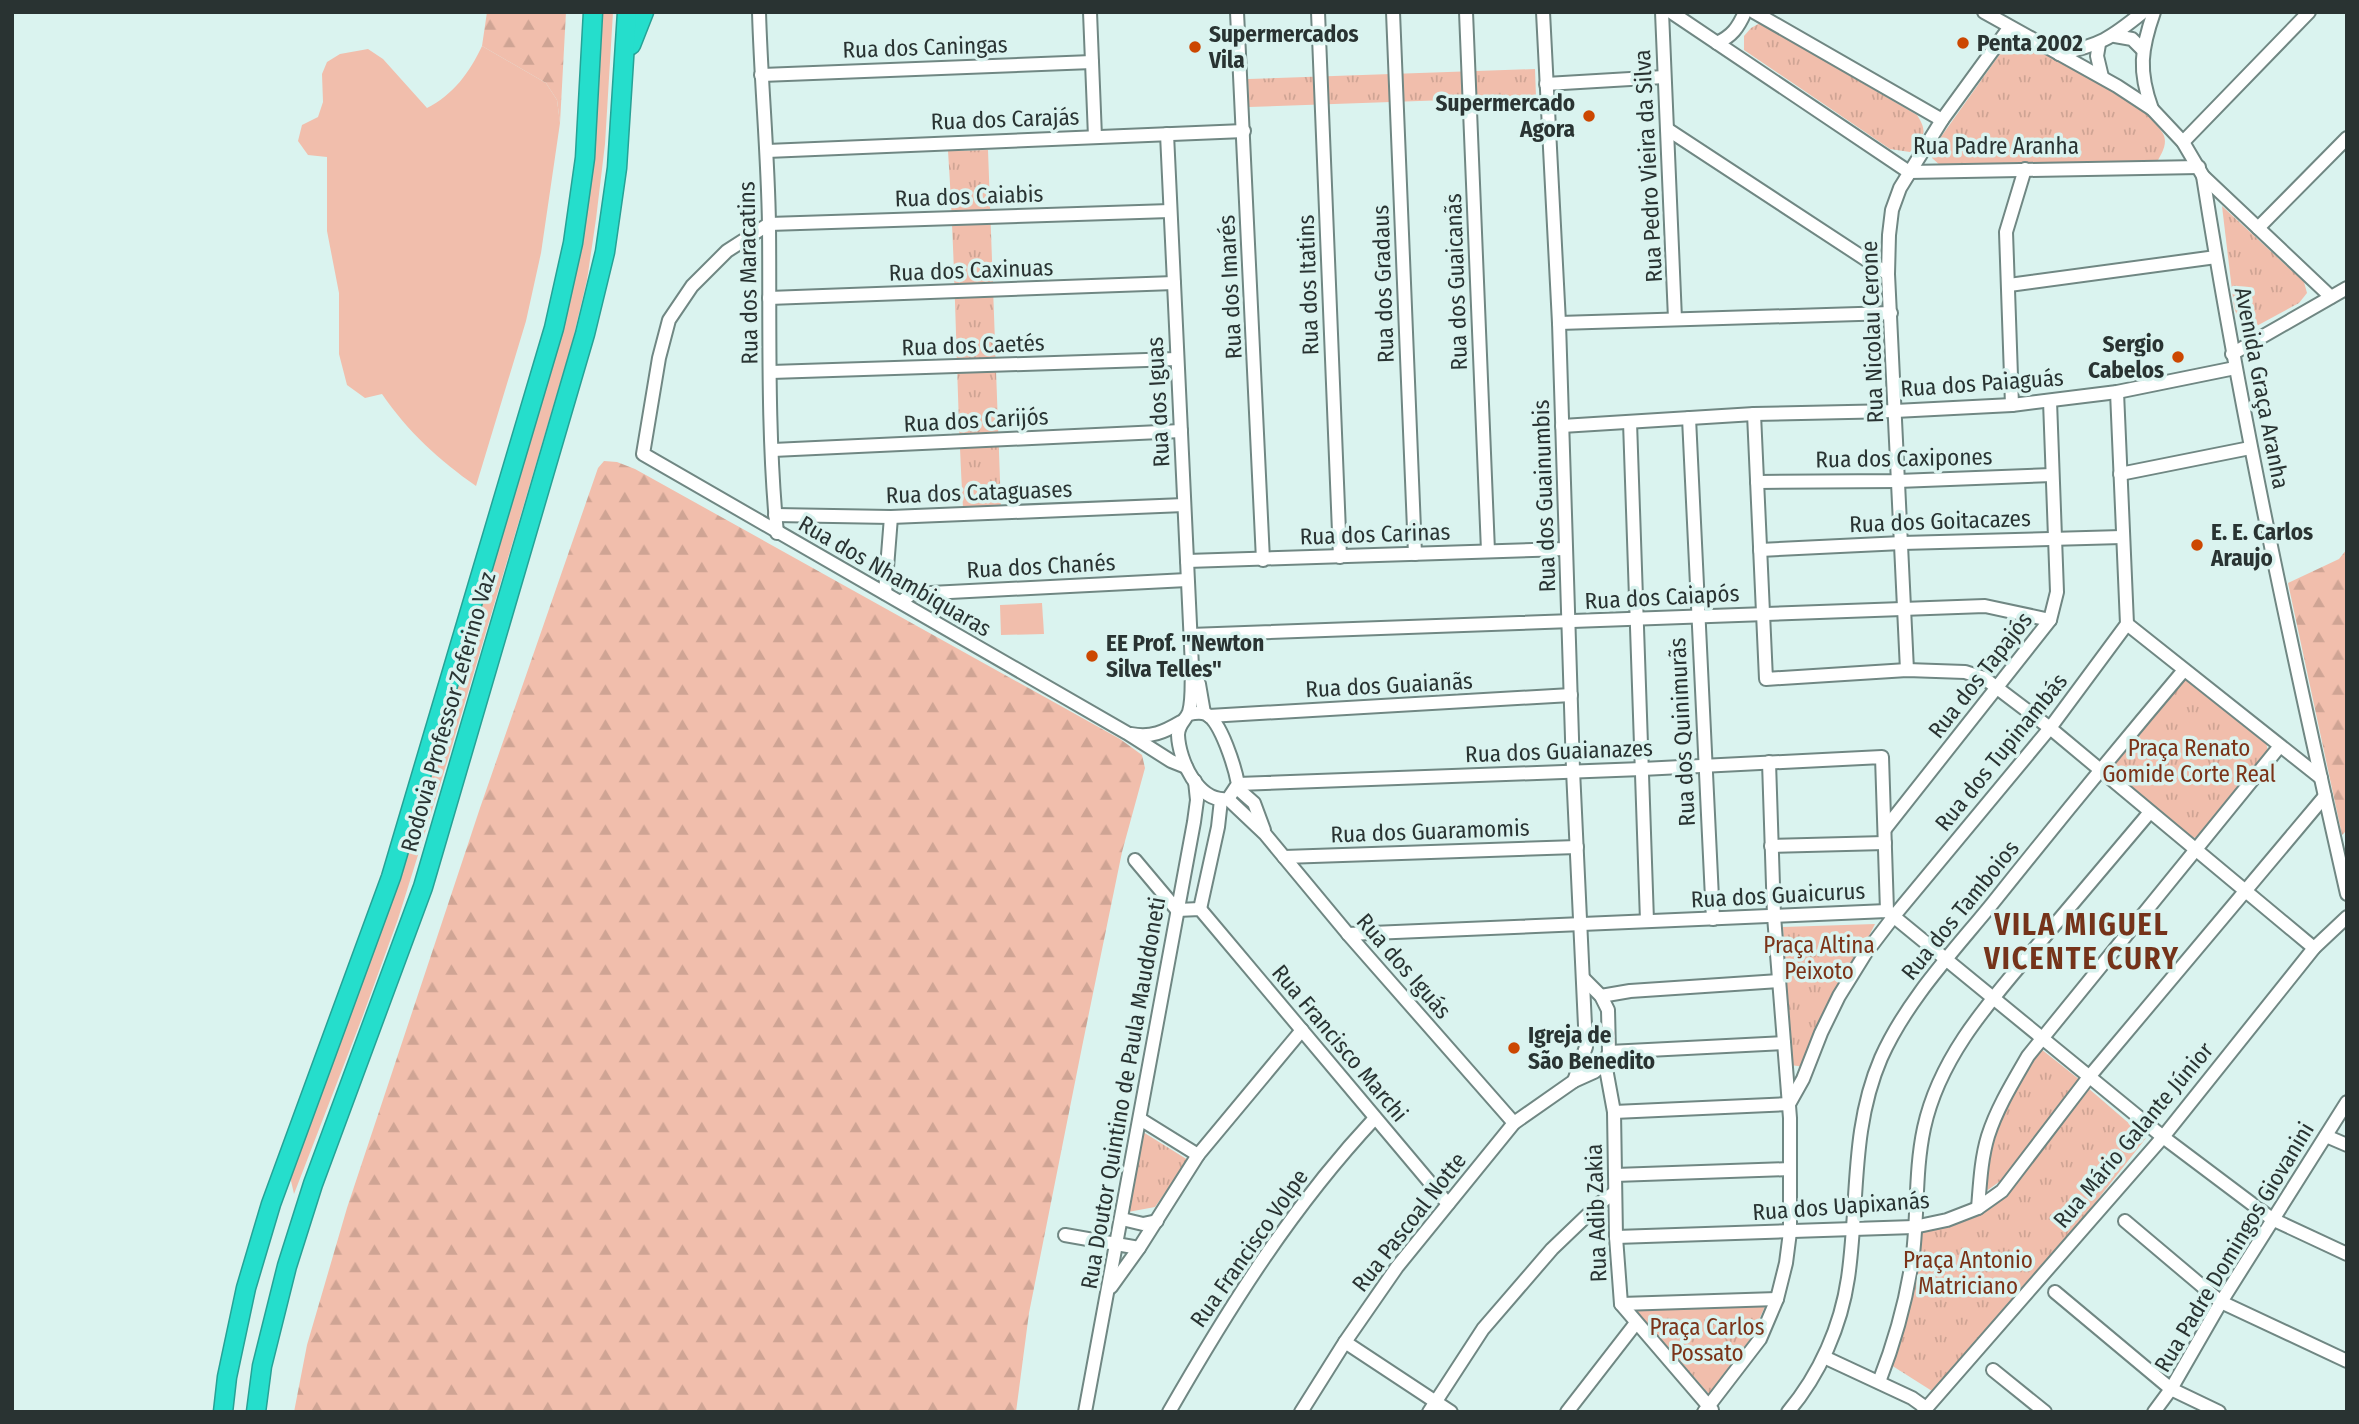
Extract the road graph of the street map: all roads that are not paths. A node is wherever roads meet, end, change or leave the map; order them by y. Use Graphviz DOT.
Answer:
graph roads {
  1 [pos="593,12"];
  2 [pos="627,12"];
  3 [pos="644,12"];
  4 [pos="759,12"];
  5 [pos="1090,12"];
  6 [pos="1237,12"];
  7 [pos="1318,12"];
  8 [pos="1393,12"];
  9 [pos="1466,12"];
  10 [pos="1542,12"];
  11 [pos="1662,12"];
  12 [pos="1671,12"];
  13 [pos="1745,12"];
  14 [pos="1754,12"];
  15 [pos="1984,12"];
  16 [pos="2143,12"];
  17 [pos="2154,12"];
  18 [pos="2309,12"];
  19 [pos="2009,28"];
  20 [pos="2115,36"];
  21 [pos="1717,43"];
  22 [pos="2099,44"];
  23 [pos="2142,49"];
  24 [pos="2059,54"];
  25 [pos="626,58"];
  26 [pos="1092,62"];
  27 [pos="2142,69"];
  28 [pos="761,75"];
  29 [pos="1664,77"];
  30 [pos="2102,77"];
  31 [pos="1546,84"];
  32 [pos="2117,86"];
  33 [pos="2151,108"];
  34 [pos="1942,120"];
  35 [pos="1667,129"];
  36 [pos="1244,131"];
  37 [pos="1167,134"];
  38 [pos="1095,137"];
  39 [pos="2347,138"];
  40 [pos="2183,142"];
  41 [pos="767,151"];
  42 [pos="2025,169"];
  43 [pos="1909,172"];
  44 [pos="2201,172"];
  45 [pos="1170,211"];
  46 [pos="769,224"];
  47 [pos="2258,228"];
  48 [pos="2216,257"];
  49 [pos="1888,274"];
  50 [pos="1174,283"];
  51 [pos="2009,285"];
  52 [pos="2347,288"];
  53 [pos="769,298"];
  54 [pos="2331,298"];
  55 [pos="1891,313"];
  56 [pos="1675,319"];
  57 [pos="1559,323"];
  58 [pos="1177,359"];
  59 [pos="2233,361"];
  60 [pos="771,372"];
  61 [pos="2117,392"];
  62 [pos="2050,401"];
  63 [pos="2012,405"];
  64 [pos="1895,411"];
  65 [pos="1754,414"];
  66 [pos="1689,418"];
  67 [pos="1630,422"];
  68 [pos="1562,426"];
  69 [pos="1181,431"];
  70 [pos="2250,448"];
  71 [pos="773,450"];
  72 [pos="2120,474"];
  73 [pos="2052,475"];
  74 [pos="1898,481"];
  75 [pos="1757,482"];
  76 [pos="1184,505"];
  77 [pos="775,515"];
  78 [pos="891,517"];
  79 [pos="777,533"];
  80 [pos="2054,537"];
  81 [pos="2122,537"];
  82 [pos="1902,543"];
  83 [pos="1566,549"];
  84 [pos="1760,550"];
  85 [pos="1488,551"];
  86 [pos="1415,554"];
  87 [pos="1340,556"];
  88 [pos="1263,560"];
  89 [pos="1187,561"];
  90 [pos="1187,580"];
  91 [pos="885,593"];
  92 [pos="901,602"];
  93 [pos="1904,607"];
  94 [pos="1762,613"];
  95 [pos="1697,616"];
  96 [pos="1637,618"];
  97 [pos="2050,620"];
  98 [pos="1570,622"];
  99 [pos="2127,624"];
  100 [pos="1190,635"];
  101 [pos="1192,667"];
  102 [pos="1907,670"];
  103 [pos="2185,670"];
  104 [pos="1998,687"];
  105 [pos="1571,695"];
  106 [pos="1206,714"];
  107 [pos="1185,718"];
  108 [pos="2050,728"];
  109 [pos="1127,733"];
  110 [pos="2280,746"];
  111 [pos="1769,762"];
  112 [pos="1704,766"];
  113 [pos="1186,767"];
  114 [pos="1642,769"];
  115 [pos="1573,770"];
  116 [pos="2100,770"];
  117 [pos="2321,778"];
  118 [pos="1195,781"];
  119 [pos="1237,786"];
  120 [pos="2325,796"];
  121 [pos="1224,799"];
  122 [pos="2150,812"];
  123 [pos="1885,829"];
  124 [pos="1265,834"];
  125 [pos="1885,843"];
  126 [pos="1771,846"];
  127 [pos="1577,847"];
  128 [pos="2196,850"];
  129 [pos="1284,857"];
  130 [pos="1135,860"];
  131 [pos="2245,890"];
  132 [pos="2347,894"];
  133 [pos="1200,909"];
  134 [pos="1177,911"];
  135 [pos="1890,914"];
  136 [pos="1774,916"];
  137 [pos="2347,917"];
  138 [pos="1713,919"];
  139 [pos="1647,921"];
  140 [pos="1581,924"];
  141 [pos="1348,934"];
  142 [pos="2314,948"];
  143 [pos="1947,960"];
  144 [pos="1583,978"];
  145 [pos="1779,981"];
  146 [pos="1601,996"];
  147 [pos="1993,998"];
  148 [pos="1303,1030"];
  149 [pos="2043,1039"];
  150 [pos="1784,1043"];
  151 [pos="1607,1058"];
  152 [pos="2089,1077"];
  153 [pos="1574,1080"];
  154 [pos="2347,1102"];
  155 [pos="1789,1104"];
  156 [pos="1614,1112"];
  157 [pos="1375,1118"];
  158 [pos="1139,1119"];
  159 [pos="1514,1123"];
  160 [pos="2326,1136"];
  161 [pos="2163,1137"];
  162 [pos="2347,1145"];
  163 [pos="1198,1155"];
  164 [pos="1790,1169"];
  165 [pos="1615,1175"];
  166 [pos="1615,1192"];
  167 [pos="1448,1204"];
  168 [pos="1978,1208"];
  169 [pos="1122,1219"];
  170 [pos="2272,1219"];
  171 [pos="1157,1221"];
  172 [pos="2125,1221"];
  173 [pos="1914,1227"];
  174 [pos="1852,1228"];
  175 [pos="1790,1232"];
  176 [pos="1065,1235"];
  177 [pos="1616,1237"];
  178 [pos="1116,1244"];
  179 [pos="1139,1248"];
  180 [pos="2347,1254"];
  181 [pos="1109,1290"];
  182 [pos="2055,1292"];
  183 [pos="1777,1299"];
  184 [pos="2221,1302"];
  185 [pos="1620,1304"];
  186 [pos="1636,1323"];
  187 [pos="1345,1342"];
  188 [pos="1824,1357"];
  189 [pos="2347,1361"];
  190 [pos="1993,1370"];
  191 [pos="1879,1382"];
  192 [pos="2171,1390"];
  193 [pos="1432,1407"];
  194 [pos="1709,1410"];
  195 [pos="1925,1410"];
  196 [pos="223,1412"];
  197 [pos="256,1412"];
  198 [pos="1085,1412"];
  199 [pos="1169,1412"];
  200 [pos="1301,1412"];
  201 [pos="1451,1412"];
  202 [pos="1567,1412"];
  203 [pos="1788,1412"];
  204 [pos="2045,1412"];
  205 [pos="2154,1412"];
  206 [pos="2219,1412"];
  1 -- 196 [label="highway, Rodovia Professor Zeferino Vaz"];
  2 -- 25 [label="highway, Rodovia Professor Zeferino Vaz"];
  3 -- 25 [label="highway"];
  4 -- 28 [label="street, Rua dos Maracatins"];
  5 -- 26 [label="street"];
  6 -- 36 [label="street, Rua dos Imarés"];
  7 -- 87 [label="street, Rua dos Itatins"];
  8 -- 86 [label="street, Rua dos Gradaus"];
  9 -- 85 [label="street, Rua dos Guaicanãs"];
  10 -- 31 [label="street, Rua dos Guainumbis"];
  11 -- 29 [label="street, Rua Pedro Vieira da Silva"];
  12 -- 21 [label="street, Rua Padre Aranha"];
  13 -- 21 [label="street"];
  14 -- 34 [label="street"];
  15 -- 19 [label="street"];
  16 -- 20 [label="street"];
  17 -- 23 [label="street"];
  18 -- 40 [label="street"];
  19 -- 24 [label="street"];
  19 -- 34 [label="street, Rua Nicolau Cerone"];
  20 -- 22 [label="street"];
  20 -- 23 [label="street"];
  21 -- 43 [label="street, Rua Padre Aranha"];
  22 -- 24 [label="street"];
  22 -- 30 [label="street"];
  23 -- 27 [label="street"];
  24 -- 30 [label="street"];
  25 -- 197 [label="highway, Rodovia Professor Zeferino Vaz"];
  26 -- 28 [label="street, Rua dos Caningas"];
  26 -- 38 [label="street"];
  27 -- 32 [label="street"];
  27 -- 33 [label="street"];
  28 -- 41 [label="street, Rua dos Maracatins"];
  29 -- 31 [label="street"];
  29 -- 35 [label="street, Rua Pedro Vieira da Silva"];
  30 -- 32 [label="street"];
  31 -- 57 [label="street, Rua dos Guainumbis"];
  32 -- 33 [label="street"];
  33 -- 40 [label="street"];
  34 -- 43 [label="street, Rua Nicolau Cerone"];
  35 -- 49 [label="street"];
  35 -- 56 [label="street, Rua Pedro Vieira da Silva"];
  36 -- 37 [label="street, Rua dos Carajás"];
  36 -- 88 [label="street, Rua dos Imarés"];
  37 -- 38 [label="street, Rua dos Carajás"];
  37 -- 45 [label="street, Rua dos Iguas"];
  38 -- 41 [label="street, Rua dos Carajás"];
  39 -- 47 [label="street"];
  40 -- 44 [label="street"];
  41 -- 46 [label="street, Rua dos Maracatins"];
  42 -- 43 [label="street, Rua Padre Aranha"];
  42 -- 44 [label="street, Rua Padre Aranha"];
  42 -- 51 [label="street"];
  43 -- 49 [label="street, Rua Nicolau Cerone"];
  44 -- 47 [label="street"];
  44 -- 48 [label="street, Avenida Graça Aranha"];
  45 -- 46 [label="street, Rua dos Caiabis"];
  45 -- 50 [label="street, Rua dos Iguas"];
  46 -- 53 [label="street, Rua dos Maracatins"];
  46 -- 79 [label="street, Rua dos Nhambiquaras"];
  47 -- 54 [label="street"];
  48 -- 51 [label="street"];
  48 -- 59 [label="street, Avenida Graça Aranha"];
  49 -- 55 [label="street, Rua Nicolau Cerone"];
  50 -- 53 [label="street, Rua dos Caxinuas"];
  50 -- 58 [label="street, Rua dos Iguas"];
  51 -- 63 [label="street"];
  52 -- 54 [label="street, Rua dos Paiaguás"];
  53 -- 60 [label="street, Rua dos Maracatins"];
  54 -- 59 [label="street, Rua dos Paiaguás"];
  55 -- 56 [label="street"];
  55 -- 64 [label="street, Rua Nicolau Cerone"];
  56 -- 57 [label="street"];
  57 -- 68 [label="street, Rua dos Guainumbis"];
  58 -- 60 [label="street, Rua dos Caetés"];
  58 -- 69 [label="street, Rua dos Iguas"];
  59 -- 61 [label="street, Rua dos Paiaguás"];
  59 -- 70 [label="street, Avenida Graça Aranha"];
  60 -- 71 [label="street, Rua dos Maracatins"];
  61 -- 62 [label="street, Rua dos Paiaguás"];
  61 -- 72 [label="street"];
  62 -- 63 [label="street, Rua dos Paiaguás"];
  62 -- 73 [label="street, Rua dos Tapajós"];
  63 -- 64 [label="street, Rua dos Paiaguás"];
  64 -- 65 [label="street, Rua dos Paiaguás"];
  64 -- 74 [label="street, Rua Nicolau Cerone"];
  65 -- 66 [label="street, Rua dos Paiaguás"];
  65 -- 75 [label="street"];
  66 -- 67 [label="street, Rua dos Paiaguás"];
  66 -- 95 [label="street, Rua dos Quinimurãs"];
  67 -- 68 [label="street, Rua dos Paiaguás"];
  67 -- 96 [label="street"];
  68 -- 83 [label="street, Rua dos Guainumbis"];
  69 -- 71 [label="street, Rua dos Carijós"];
  69 -- 76 [label="street, Rua dos Iguas"];
  70 -- 72 [label="street"];
  70 -- 117 [label="street, Avenida Graça Aranha"];
  71 -- 77 [label="street, Rua dos Maracatins"];
  72 -- 81 [label="street"];
  73 -- 74 [label="street, Rua dos Caxipones"];
  73 -- 80 [label="street, Rua dos Tapajós"];
  74 -- 75 [label="street, Rua dos Caxipones"];
  74 -- 82 [label="street, Rua Nicolau Cerone"];
  75 -- 84 [label="street"];
  76 -- 78 [label="street, Rua dos Cataguases"];
  76 -- 89 [label="street, Rua dos Iguas"];
  77 -- 78 [label="street, Rua dos Cataguases"];
  77 -- 79 [label="street, Rua dos Maracatins"];
  78 -- 91 [label="street"];
  79 -- 91 [label="street, Rua dos Nhambiquaras"];
  80 -- 81 [label="street, Rua dos Goitacazes"];
  80 -- 82 [label="street, Rua dos Goitacazes"];
  80 -- 97 [label="street, Rua dos Tapajós"];
  81 -- 99 [label="street"];
  82 -- 84 [label="street, Rua dos Goitacazes"];
  82 -- 93 [label="street, Rua Nicolau Cerone"];
  83 -- 85 [label="street, Rua dos Carinas"];
  83 -- 98 [label="street, Rua dos Guainumbis"];
  84 -- 94 [label="street"];
  85 -- 86 [label="street, Rua dos Carinas"];
  86 -- 87 [label="street, Rua dos Carinas"];
  87 -- 88 [label="street, Rua dos Carinas"];
  88 -- 89 [label="street, Rua dos Carinas"];
  89 -- 90 [label="street, Rua dos Iguas"];
  90 -- 92 [label="street, Rua dos Chanés"];
  90 -- 100 [label="street, Rua dos Iguas"];
  91 -- 92 [label="street, Rua dos Nhambiquaras"];
  92 -- 109 [label="street, Rua dos Nhambiquaras"];
  93 -- 94 [label="street, Rua dos Caiapós"];
  93 -- 97 [label="street, Rua dos Caiapós"];
  93 -- 102 [label="street, Rua Nicolau Cerone"];
  94 -- 95 [label="street, Rua dos Caiapós"];
  94 -- 102 [label="street"];
  95 -- 96 [label="street, Rua dos Caiapós"];
  95 -- 112 [label="street, Rua dos Quinimurãs"];
  96 -- 98 [label="street, Rua dos Caiapós"];
  96 -- 114 [label="street"];
  97 -- 104 [label="street, Rua dos Tapajós"];
  98 -- 100 [label="street, Rua dos Caiapós"];
  98 -- 105 [label="street, Rua dos Guainumbis"];
  99 -- 103 [label="street"];
  99 -- 108 [label="street, Rua dos Tupinambás"];
  100 -- 101 [label="street, Rua dos Iguas"];
  101 -- 106 [label="street, Rua dos Iguas"];
  101 -- 107 [label="street, Rua dos Iguas"];
  102 -- 104 [label="street"];
  103 -- 110 [label="street"];
  103 -- 116 [label="street, Rua dos Tamboios"];
  104 -- 108 [label="street"];
  104 -- 123 [label="street, Rua dos Tapajós"];
  105 -- 106 [label="street, Rua dos Guaianãs"];
  105 -- 115 [label="street, Rua dos Guainumbis"];
  106 -- 107 [label="street"];
  106 -- 119 [label="street, Rua dos Iguas"];
  107 -- 109 [label="street, Rua dos Nhambiquaras"];
  107 -- 113 [label="street, Rua dos Iguas"];
  108 -- 116 [label="street"];
  108 -- 135 [label="street, Rua dos Tupinambás"];
  109 -- 113 [label="street, Rua dos Nhambiquaras"];
  110 -- 117 [label="street"];
  110 -- 128 [label="street"];
  111 -- 112 [label="street, Rua dos Guaianazes"];
  111 -- 123 [label="street, Rua dos Guaianazes"];
  111 -- 126 [label="street, Rua dos Tupinambás"];
  112 -- 114 [label="street, Rua dos Guaianazes"];
  112 -- 138 [label="street, Rua dos Quinimurãs"];
  113 -- 118 [label="street, Rua dos Iguas"];
  114 -- 115 [label="street, Rua dos Guaianazes"];
  114 -- 139 [label="street"];
  115 -- 119 [label="street, Rua dos Guaianazes"];
  115 -- 127 [label="street, Rua dos Guainumbis"];
  116 -- 122 [label="street"];
  116 -- 143 [label="street, Rua dos Tamboios"];
  117 -- 120 [label="street, Avenida Graça Aranha"];
  118 -- 121 [label="street, Rua dos Iguas"];
  118 -- 134 [label="street, Rua Doutor Quintino de Paula Mauddoneti"];
  119 -- 121 [label="street"];
  119 -- 124 [label="street, Rua dos Iguás"];
  120 -- 131 [label="street, Rua dos Uapixanás"];
  120 -- 132 [label="street, Avenida Graça Aranha"];
  121 -- 124 [label="street, Rua dos Iguás"];
  121 -- 133 [label="street"];
  122 -- 128 [label="street"];
  122 -- 147 [label="street"];
  123 -- 125 [label="street"];
  124 -- 129 [label="street, Rua dos Iguás"];
  125 -- 126 [label="street"];
  125 -- 135 [label="street"];
  126 -- 136 [label="street, Rua dos Tupinambás"];
  127 -- 129 [label="street, Rua dos Guaramomis"];
  127 -- 140 [label="street, Rua dos Guainumbis"];
  128 -- 131 [label="street"];
  128 -- 149 [label="street"];
  129 -- 141 [label="street, Rua dos Iguás"];
  130 -- 134 [label="street"];
  131 -- 142 [label="street"];
  131 -- 152 [label="street, Rua dos Uapixanás"];
  133 -- 134 [label="street"];
  133 -- 148 [label="street, Rua Francisco Marchi"];
  134 -- 158 [label="street, Rua Doutor Quintino de Paula Mauddoneti"];
  135 -- 136 [label="street, Rua dos Guaicurus"];
  135 -- 143 [label="street, Rua dos Guaicurus"];
  135 -- 155 [label="street, Rua dos Tupinambás"];
  136 -- 138 [label="street, Rua dos Guaicurus"];
  136 -- 145 [label="street, Rua dos Tupinambás"];
  137 -- 142 [label="street, Rua Mário Galante Júnior"];
  138 -- 139 [label="street, Rua dos Guaicurus"];
  139 -- 140 [label="street, Rua dos Guaicurus"];
  140 -- 141 [label="street, Rua dos Guaicurus"];
  140 -- 144 [label="street, Rua dos Guainumbis"];
  141 -- 159 [label="street, Rua dos Iguás"];
  142 -- 161 [label="street, Rua Mário Galante Júnior"];
  143 -- 147 [label="street, Rua dos Guaicurus"];
  143 -- 174 [label="street, Rua dos Tamboios"];
  144 -- 146 [label="street"];
  144 -- 153 [label="street, Rua dos Guainumbis"];
  145 -- 146 [label="street"];
  145 -- 150 [label="street, Rua dos Tupinambás"];
  146 -- 151 [label="street"];
  147 -- 149 [label="street, Rua dos Guaicurus"];
  147 -- 173 [label="street"];
  148 -- 157 [label="street, Rua Francisco Marchi"];
  148 -- 163 [label="street"];
  149 -- 152 [label="street, Rua dos Guaicurus"];
  149 -- 168 [label="street"];
  150 -- 151 [label="street"];
  150 -- 155 [label="street, Rua dos Tupinambás"];
  151 -- 153 [label="street"];
  151 -- 156 [label="street, Rua Adib Zakia"];
  152 -- 161 [label="street, Rua dos Guaicurus"];
  152 -- 168 [label="street, Rua dos Uapixanás"];
  153 -- 159 [label="street, Rua Pascoal Notte"];
  154 -- 160 [label="street, Rua Padre Domingos Giovanini"];
  155 -- 156 [label="street"];
  155 -- 164 [label="street, Rua dos Tupinambás"];
  156 -- 165 [label="street, Rua Adib Zakia"];
  157 -- 167 [label="street, Rua Francisco Marchi"];
  157 -- 199 [label="street, Rua Francisco Volpe"];
  158 -- 163 [label="street"];
  158 -- 169 [label="street, Rua Doutor Quintino de Paula Mauddoneti"];
  159 -- 167 [label="street, Rua Pascoal Notte"];
  160 -- 162 [label="street"];
  160 -- 170 [label="street, Rua Padre Domingos Giovanini"];
  161 -- 170 [label="street, Rua dos Guaicurus"];
  161 -- 195 [label="street, Rua Mário Galante Júnior"];
  163 -- 171 [label="street"];
  164 -- 165 [label="street"];
  164 -- 175 [label="street, Rua dos Tupinambás"];
  165 -- 166 [label="street, Rua Adib Zakia"];
  166 -- 177 [label="street, Rua Adib Zakia"];
  166 -- 193 [label="street"];
  167 -- 187 [label="street, Rua Pascoal Notte"];
  168 -- 173 [label="street, Rua dos Uapixanás"];
  169 -- 171 [label="street"];
  169 -- 178 [label="street, Rua Doutor Quintino de Paula Mauddoneti"];
  170 -- 180 [label="street, Rua dos Guaicurus"];
  170 -- 184 [label="street, Rua Padre Domingos Giovanini"];
  171 -- 179 [label="street"];
  172 -- 184 [label="street"];
  173 -- 174 [label="street, Rua dos Uapixanás"];
  173 -- 191 [label="street"];
  174 -- 175 [label="street, Rua dos Uapixanás"];
  174 -- 188 [label="street, Rua dos Tamboios"];
  175 -- 177 [label="street, Rua dos Uapixanás"];
  175 -- 183 [label="street, Rua dos Tupinambás"];
  176 -- 178 [label="street"];
  177 -- 185 [label="street, Rua Adib Zakia"];
  178 -- 179 [label="street"];
  178 -- 181 [label="street, Rua Doutor Quintino de Paula Mauddoneti"];
  179 -- 181 [label="street"];
  181 -- 198 [label="street, Rua Doutor Quintino de Paula Mauddoneti"];
  182 -- 192 [label="street"];
  183 -- 185 [label="street"];
  183 -- 194 [label="street, Rua dos Tupinambás"];
  184 -- 189 [label="street"];
  184 -- 192 [label="street, Rua Padre Domingos Giovanini"];
  185 -- 186 [label="street, Rua Adib Zakia"];
  186 -- 194 [label="street, Rua Adib Zakia"];
  186 -- 202 [label="street"];
  187 -- 193 [label="street"];
  187 -- 200 [label="street, Rua Pascoal Notte"];
  188 -- 191 [label="street"];
  188 -- 203 [label="street, Rua dos Tamboios"];
  190 -- 204 [label="street"];
  191 -- 195 [label="street"];
  192 -- 205 [label="street, Rua Padre Domingos Giovanini"];
  192 -- 206 [label="street"];
  193 -- 201 [label="street"];
}
